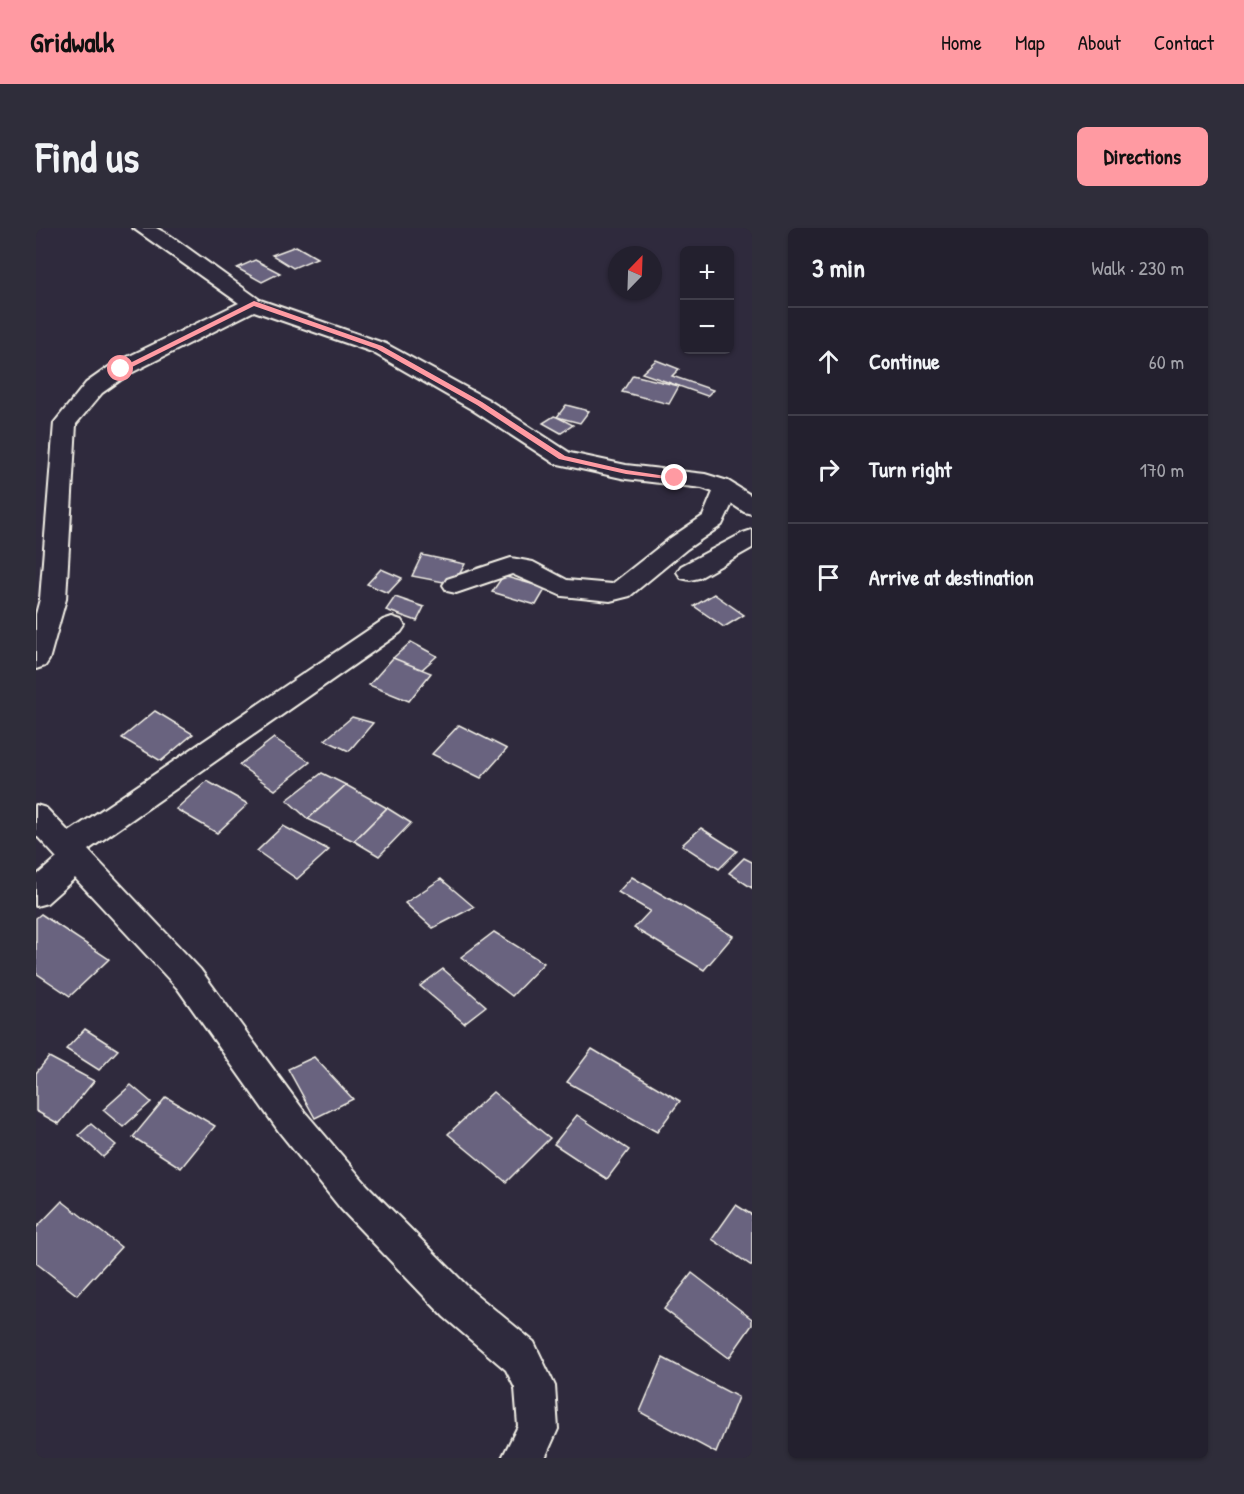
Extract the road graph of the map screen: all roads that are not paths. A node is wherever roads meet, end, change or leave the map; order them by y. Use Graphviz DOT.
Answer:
graph roads {
  1 [pos="142,228"];
  2 [pos="254,303"];
  3 [pos="726,490"];
  4 [pos="752,507"];
  5 [pos="752,538"];
  6 [pos="690,572"];
  7 [pos="456,585"];
  8 [pos="392,626"];
  9 [pos="36,660"];
  10 [pos="36,816"];
  11 [pos="72,853"];
  12 [pos="36,894"];
  13 [pos="523,1458"];
  1 -- 2 [label="street"];
  2 -- 3 [label="street"];
  2 -- 9 [label="street"];
  3 -- 4 [label="street"];
  3 -- 7 [label="street"];
  5 -- 6 [label="street"];
  8 -- 11 [label="street"];
  10 -- 11 [label="street"];
  11 -- 12 [label="street"];
  11 -- 13 [label="street"];
}
